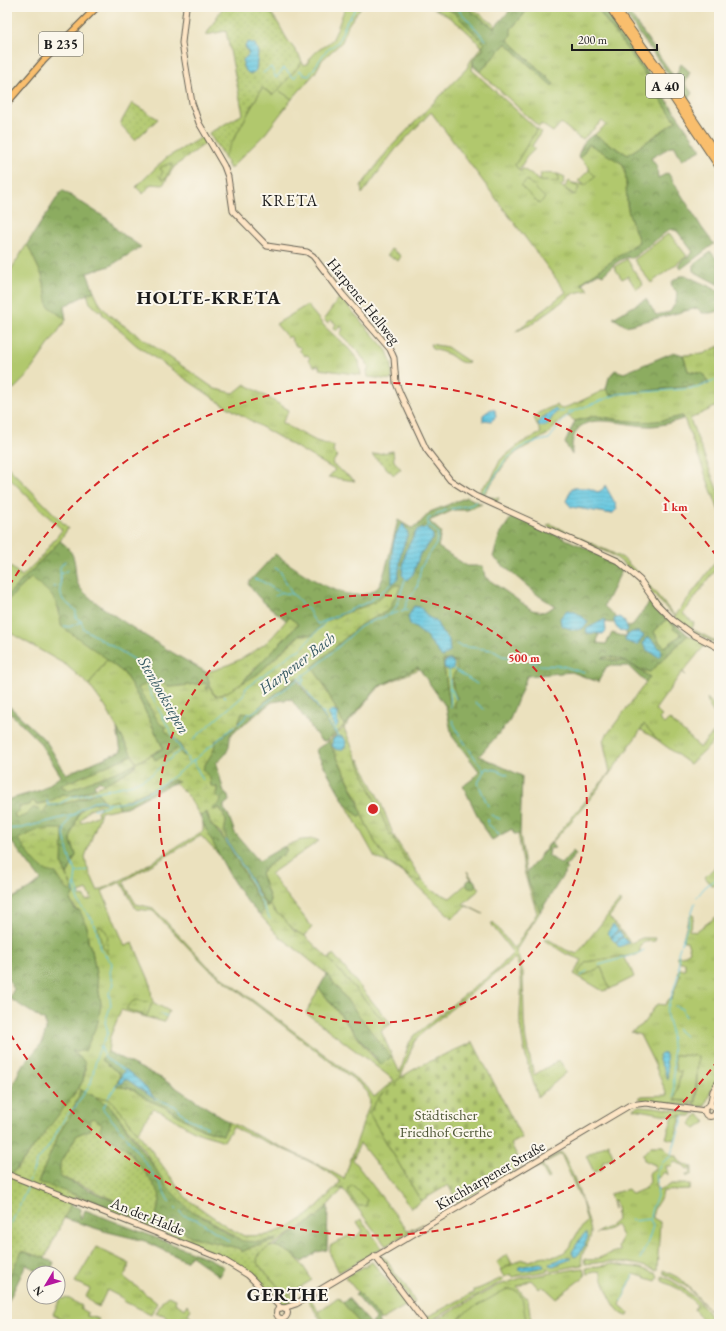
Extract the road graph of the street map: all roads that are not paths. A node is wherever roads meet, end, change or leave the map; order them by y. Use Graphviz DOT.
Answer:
graph roads {
  1 [pos="97,7"];
  2 [pos="186,7"];
  3 [pos="609,7"];
  4 [pos="615,7"];
  5 [pos="7,103"];
  6 [pos="719,157"];
  7 [pos="719,167"];
  8 [pos="719,648"];
  9 [pos="719,1081"];
  10 [pos="710,1106"];
  11 [pos="705,1111"];
  12 [pos="717,1114"];
  13 [pos="7,1174"];
  14 [pos="374,1256"];
  15 [pos="271,1298"];
  16 [pos="284,1309"];
  17 [pos="277,1311"];
  18 [pos="425,1324"];
  1 -- 5 [label="main road, B 235"];
  2 -- 8 [label="street, Harpener Hellweg"];
  3 -- 7 [label="highway, A 40"];
  4 -- 6 [label="highway, A 40"];
  9 -- 10 [label="street"];
  10 -- 11 [label="street"];
  10 -- 12 [label="street"];
  11 -- 12 [label="street"];
  11 -- 14 [label="street, Kirchharpener Straße"];
  13 -- 15 [label="street, An der Halde"];
  14 -- 16 [label="street, Kirchharpener Straße"];
  14 -- 18 [label="street"];
  15 -- 16 [label="street, An der Halde"];
  15 -- 17 [label="street, An der Halde"];
  16 -- 17 [label="street"];
  16 -- 17 [label="street"];
}
